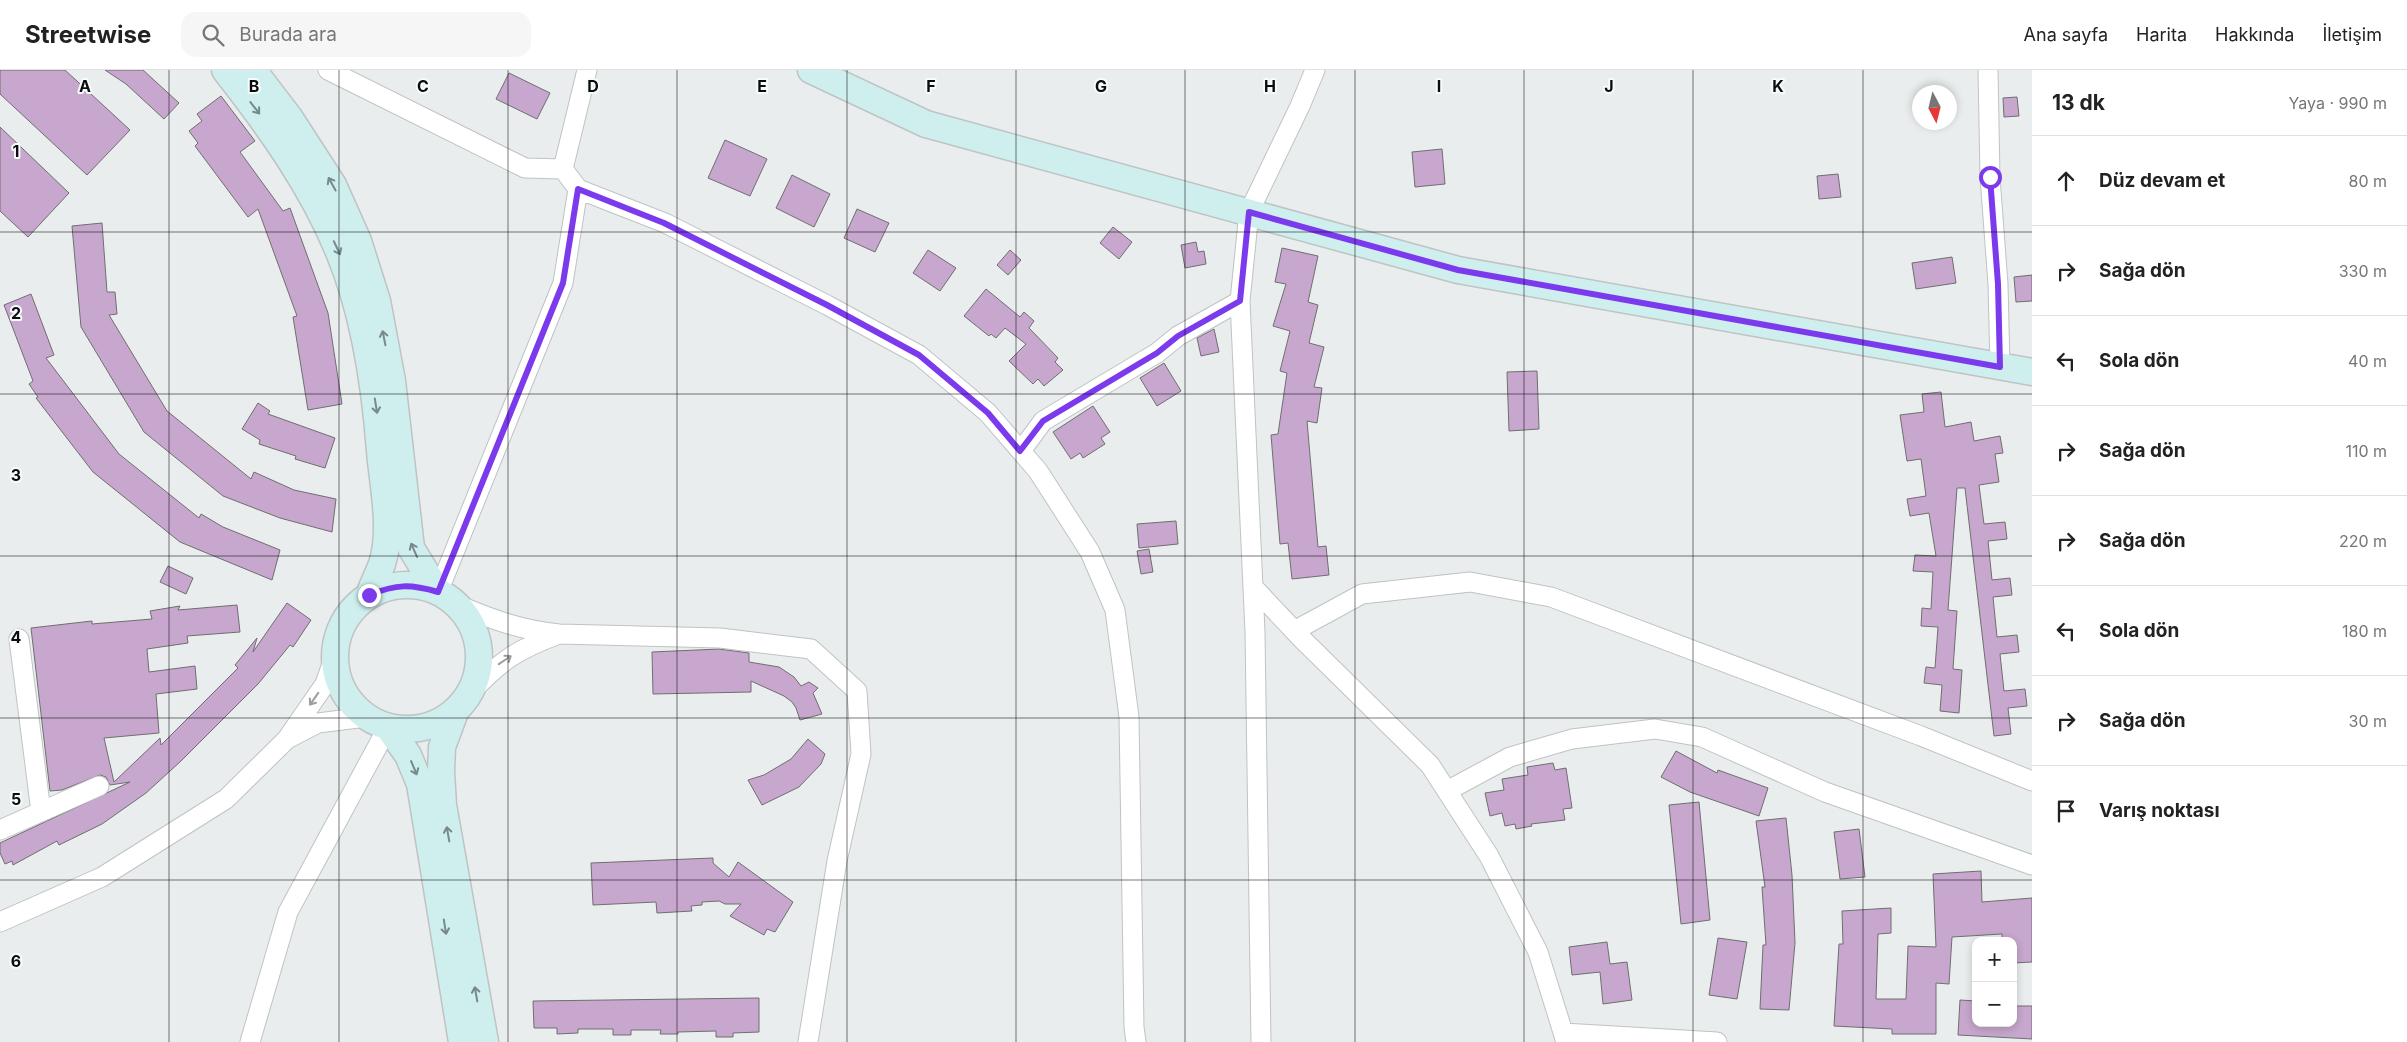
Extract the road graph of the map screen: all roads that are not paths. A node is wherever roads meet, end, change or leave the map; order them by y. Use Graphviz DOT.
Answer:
graph roads {
  1 [pos="225,70"];
  2 [pos="253,70"];
  3 [pos="328,70"];
  4 [pos="588,70"];
  5 [pos="810,70"];
  6 [pos="1315,70"];
  7 [pos="1988,70"];
  8 [pos="563,169"];
  9 [pos="578,189"];
  10 [pos="1249,212"];
  11 [pos="1240,301"];
  12 [pos="2000,367"];
  13 [pos="2032,372"];
  14 [pos="1020,451"];
  15 [pos="1253,587"];
  16 [pos="369,595"];
  17 [pos="448,598"];
  18 [pos="1294,631"];
  19 [pos="559,634"];
  20 [pos="19,639"];
  21 [pos="335,655"];
  22 [pos="463,702"];
  23 [pos="377,722"];
  24 [pos="287,739"];
  25 [pos="2032,781"];
  26 [pos="99,786"];
  27 [pos="1447,791"];
  28 [pos="41,812"];
  29 [pos="0,830"];
  30 [pos="2032,865"];
  31 [pos="0,922"];
  32 [pos="1564,1038"];
  33 [pos="250,1042"];
  34 [pos="462,1042"];
  35 [pos="485,1042"];
  36 [pos="808,1042"];
  37 [pos="1136,1042"];
  38 [pos="1262,1042"];
  39 [pos="1717,1042"];
  1 -- 16 [label="street, one-way"];
  17 -- 2 [label="street, one-way"];
  3 -- 8 [label="street"];
  4 -- 8 [label="street"];
  5 -- 10 [label="street"];
  6 -- 10 [label="street"];
  7 -- 12 [label="street"];
  8 -- 9 [label="street"];
  9 -- 14 [label="street"];
  9 -- 17 [label="street"];
  10 -- 11 [label="street"];
  10 -- 12 [label="street"];
  11 -- 14 [label="street"];
  11 -- 15 [label="street"];
  12 -- 13 [label="street"];
  14 -- 37 [label="street"];
  15 -- 18 [label="street"];
  15 -- 38 [label="street"];
  16 -- 17 [label="street"];
  16 -- 21 [label="street"];
  17 -- 19 [label="street"];
  17 -- 22 [label="street"];
  18 -- 25 [label="street"];
  18 -- 27 [label="street"];
  22 -- 19 [label="street, one-way"];
  19 -- 36 [label="street"];
  20 -- 28 [label="street"];
  21 -- 23 [label="street"];
  21 -- 24 [label="street, one-way"];
  22 -- 23 [label="street"];
  35 -- 22 [label="street, one-way"];
  23 -- 24 [label="street"];
  23 -- 33 [label="street"];
  23 -- 34 [label="street, one-way"];
  24 -- 31 [label="street"];
  26 -- 28 [label="street"];
  27 -- 30 [label="street"];
  27 -- 32 [label="street"];
  28 -- 29 [label="street"];
  32 -- 39 [label="street"];
}
